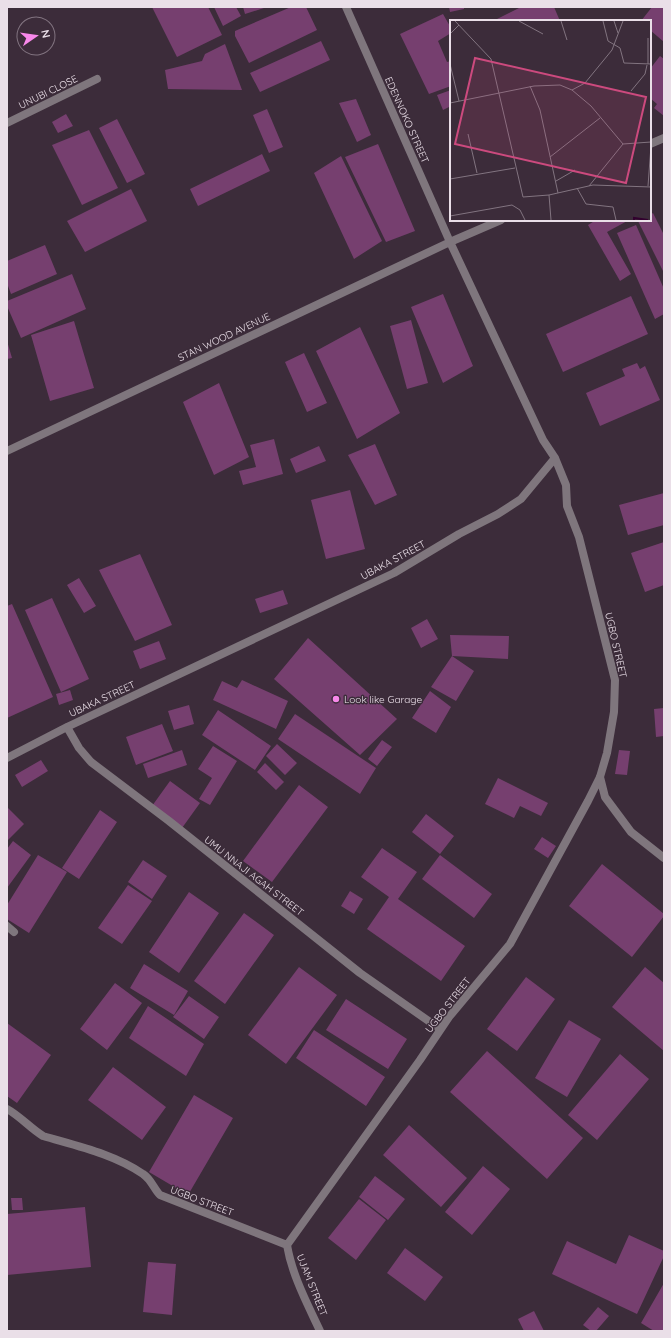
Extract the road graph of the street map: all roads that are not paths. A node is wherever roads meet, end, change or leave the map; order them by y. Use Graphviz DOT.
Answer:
graph roads {
  1 [pos="346,7"];
  2 [pos="97,78"];
  3 [pos="7,123"];
  4 [pos="664,138"];
  5 [pos="651,144"];
  6 [pos="499,221"];
  7 [pos="450,242"];
  8 [pos="7,451"];
  9 [pos="555,458"];
  10 [pos="67,727"];
  11 [pos="7,758"];
  12 [pos="600,778"];
  13 [pos="664,858"];
  14 [pos="7,926"];
  15 [pos="14,932"];
  16 [pos="440,1029"];
  17 [pos="7,1109"];
  18 [pos="287,1245"];
  19 [pos="320,1331"];
  1 -- 7 [label="street, EDENNOKO STREET"];
  2 -- 3 [label="street, UNUBI CLOSE"];
  4 -- 5 [label="street"];
  6 -- 7 [label="street, STAN WOOD AVENUE"];
  7 -- 8 [label="street, STAN WOOD AVENUE"];
  7 -- 9 [label="street"];
  9 -- 10 [label="street, UBAKA STREET"];
  9 -- 12 [label="street, UGBO STREET"];
  10 -- 11 [label="street, UBAKA STREET"];
  10 -- 16 [label="street, UMU NNAJI AGAH STREET"];
  12 -- 13 [label="street"];
  12 -- 16 [label="street, UGBO STREET"];
  14 -- 15 [label="street"];
  16 -- 18 [label="street, UGBO STREET"];
  17 -- 18 [label="street, UGBO STREET"];
  18 -- 19 [label="street, UJAM STREET"];
}
